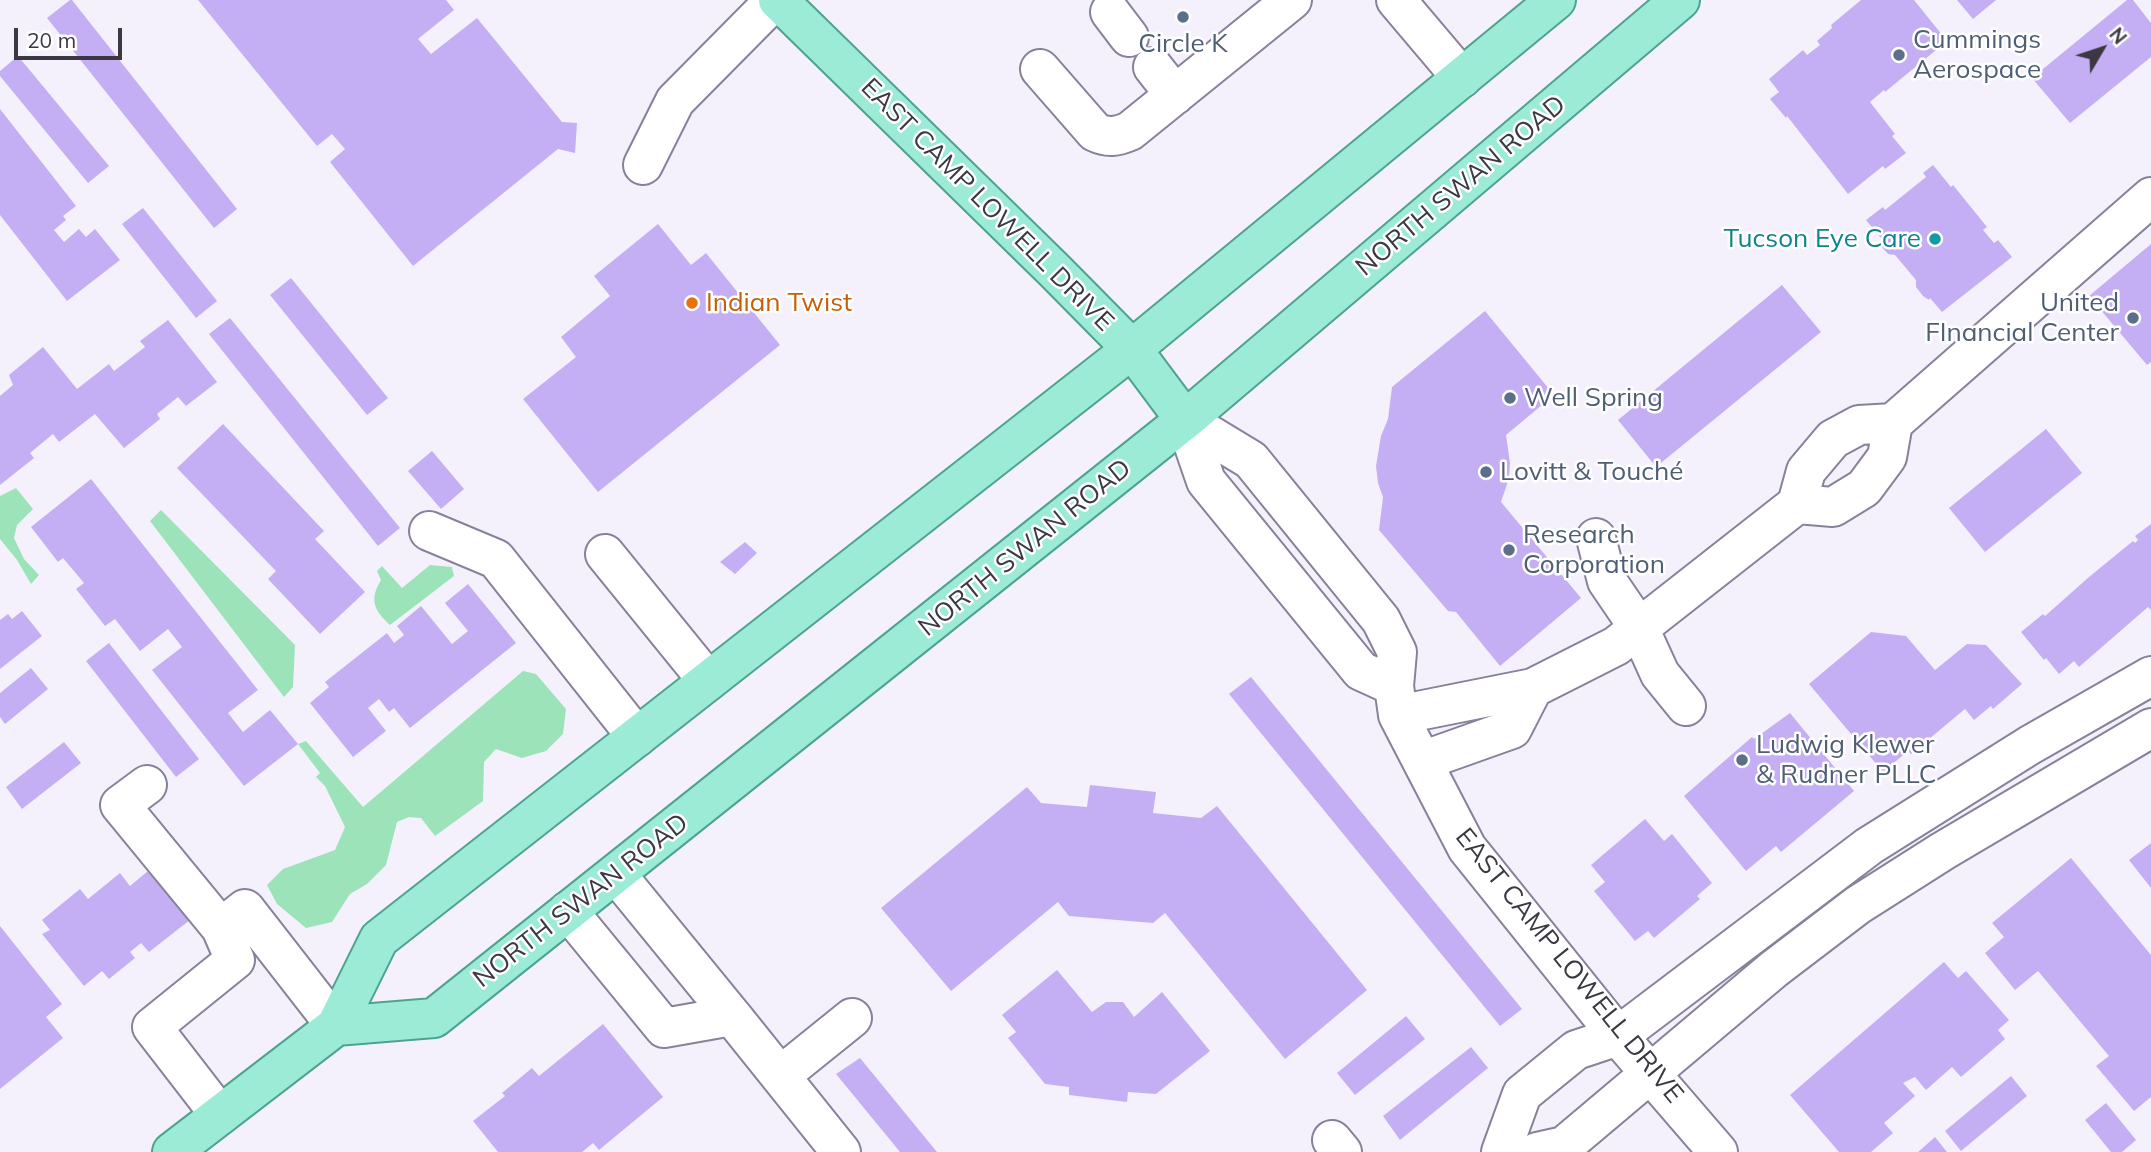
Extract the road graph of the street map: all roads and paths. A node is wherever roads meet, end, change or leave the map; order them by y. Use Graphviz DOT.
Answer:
graph roads {
  1 [pos="776,0"];
  2 [pos="1292,0"];
  3 [pos="1396,0"];
  4 [pos="1556,0"];
  5 [pos="1680,0"];
  6 [pos="1249,13"];
  7 [pos="1040,69"];
  8 [pos="1462,78"];
  9 [pos="643,164"];
  10 [pos="2151,197"];
  11 [pos="1132,349"];
  12 [pos="1185,420"];
  13 [pos="1893,423"];
  14 [pos="1797,504"];
  15 [pos="429,531"];
  16 [pos="1596,538"];
  17 [pos="606,554"];
  18 [pos="1639,628"];
  19 [pos="2151,676"];
  20 [pos="708,681"];
  21 [pos="1533,688"];
  22 [pos="1396,701"];
  23 [pos="1686,706"];
  24 [pos="2151,728"];
  25 [pos="2058,729"];
  26 [pos="637,737"];
  27 [pos="1422,761"];
  28 [pos="2080,770"];
  29 [pos="147,785"];
  30 [pos="616,874"];
  31 [pos="568,911"];
  32 [pos="221,928"];
  33 [pos="732,1016"];
  34 [pos="852,1018"];
  35 [pos="336,1026"];
  36 [pos="1618,1036"];
  37 [pos="1652,1073"];
  38 [pos="780,1076"];
  39 [pos="220,1115"];
  40 [pos="1708,1144"];
  41 [pos="172,1152"];
  42 [pos="841,1152"];
  43 [pos="1501,1152"];
  44 [pos="1537,1152"];
  1 -- 9 [label="street"];
  1 -- 11 [label="main road, EAST CAMP LOWELL DRIVE"];
  2 -- 6 [label="street"];
  3 -- 8 [label="street"];
  4 -- 8 [label="main road"];
  5 -- 12 [label="main road, NORTH SWAN ROAD"];
  6 -- 7 [label="street"];
  8 -- 11 [label="main road"];
  10 -- 13 [label="street"];
  11 -- 12 [label="main road, EAST CAMP LOWELL DRIVE"];
  11 -- 20 [label="main road"];
  12 -- 22 [label="street, EAST CAMP LOWELL DRIVE"];
  12 -- 30 [label="main road, NORTH SWAN ROAD"];
  13 -- 14 [label="street"];
  13 -- 14 [label="street"];
  14 -- 18 [label="street"];
  15 -- 26 [label="street"];
  16 -- 18 [label="street"];
  17 -- 20 [label="street"];
  18 -- 21 [label="street"];
  18 -- 23 [label="street"];
  19 -- 25 [label="street"];
  20 -- 26 [label="main road"];
  21 -- 22 [label="street"];
  21 -- 27 [label="street"];
  22 -- 27 [label="street, EAST CAMP LOWELL DRIVE"];
  24 -- 28 [label="street"];
  25 -- 28 [label="street"];
  25 -- 36 [label="street"];
  26 -- 35 [label="main road"];
  27 -- 36 [label="street, EAST CAMP LOWELL DRIVE"];
  28 -- 37 [label="street"];
  29 -- 32 [label="street"];
  30 -- 31 [label="main road, NORTH SWAN ROAD"];
  30 -- 33 [label="street"];
  31 -- 33 [label="street"];
  31 -- 35 [label="main road, NORTH SWAN ROAD"];
  32 -- 35 [label="street"];
  32 -- 39 [label="street"];
  33 -- 38 [label="street"];
  34 -- 38 [label="street"];
  35 -- 39 [label="main road"];
  36 -- 37 [label="street, EAST CAMP LOWELL DRIVE"];
  36 -- 43 [label="street"];
  37 -- 40 [label="street, EAST CAMP LOWELL DRIVE"];
  37 -- 44 [label="street"];
  38 -- 42 [label="street"];
  39 -- 41 [label="main road"];
}
